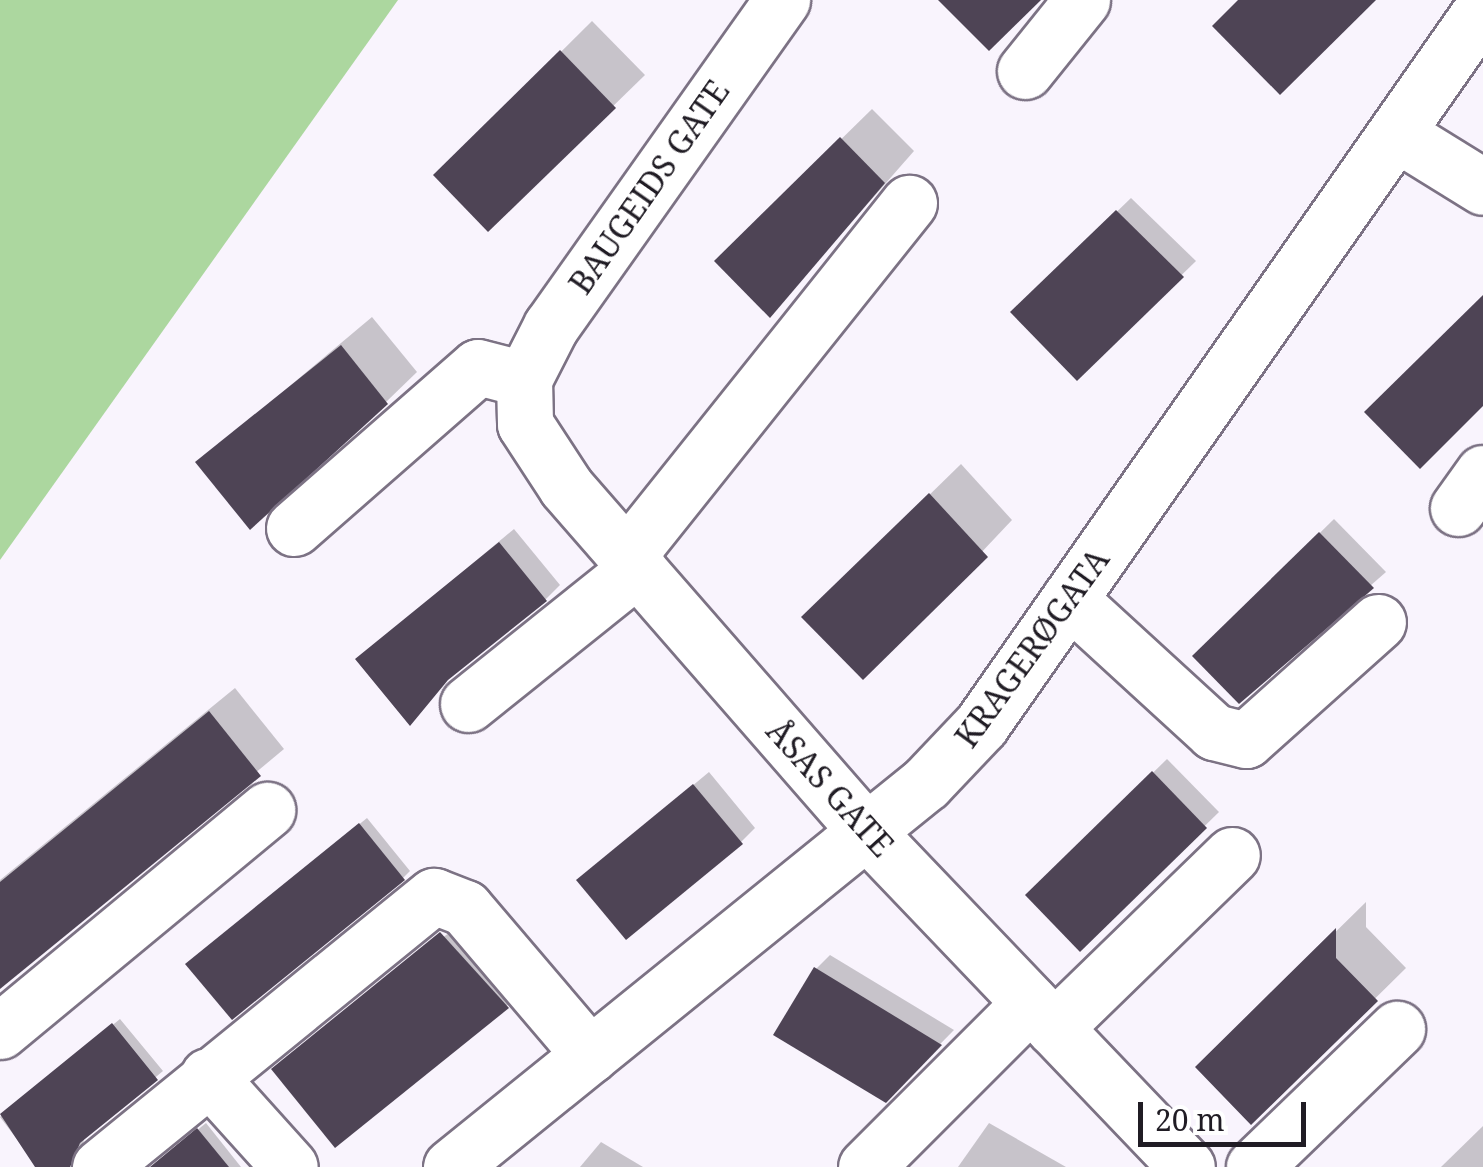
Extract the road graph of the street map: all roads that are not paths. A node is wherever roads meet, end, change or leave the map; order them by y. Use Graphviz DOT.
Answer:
graph roads {
  1 [pos="782,0"];
  2 [pos="1082,0"];
  3 [pos="1483,8"];
  4 [pos="1025,71"];
  5 [pos="1396,132"];
  6 [pos="1483,187"];
  7 [pos="909,203"];
  8 [pos="524,379"];
  9 [pos="294,528"];
  10 [pos="632,562"];
  11 [pos="1070,600"];
  12 [pos="1378,622"];
  13 [pos="468,704"];
  14 [pos="268,810"];
  15 [pos="866,832"];
  16 [pos="1232,855"];
  17 [pos="1042,1016"];
  18 [pos="1398,1029"];
  19 [pos="0,1031"];
  20 [pos="590,1055"];
  21 [pos="208,1076"];
  22 [pos="100,1167"];
  23 [pos="290,1167"];
  24 [pos="452,1167"];
  25 [pos="866,1167"];
  26 [pos="1187,1167"];
  27 [pos="1254,1167"];
  1 -- 8 [label="street, BAUGEIDS GATE"];
  2 -- 4 [label="street"];
  3 -- 5 [label="street, KRAGERØGATA"];
  5 -- 6 [label="street"];
  5 -- 11 [label="street, KRAGERØGATA"];
  7 -- 10 [label="street"];
  8 -- 9 [label="street"];
  8 -- 10 [label="street, ÅSAS GATE"];
  10 -- 13 [label="street"];
  10 -- 15 [label="street, ÅSAS GATE"];
  11 -- 12 [label="street"];
  11 -- 15 [label="street, KRAGERØGATA"];
  14 -- 19 [label="street"];
  15 -- 17 [label="street, ÅSAS GATE"];
  15 -- 20 [label="street, KRAGERØGATA"];
  16 -- 17 [label="street"];
  17 -- 25 [label="street"];
  17 -- 26 [label="street, ÅSAS GATE"];
  18 -- 27 [label="street"];
  20 -- 21 [label="street"];
  20 -- 24 [label="street, KRAGERØGATA"];
  21 -- 22 [label="street"];
  21 -- 23 [label="street"];
}
